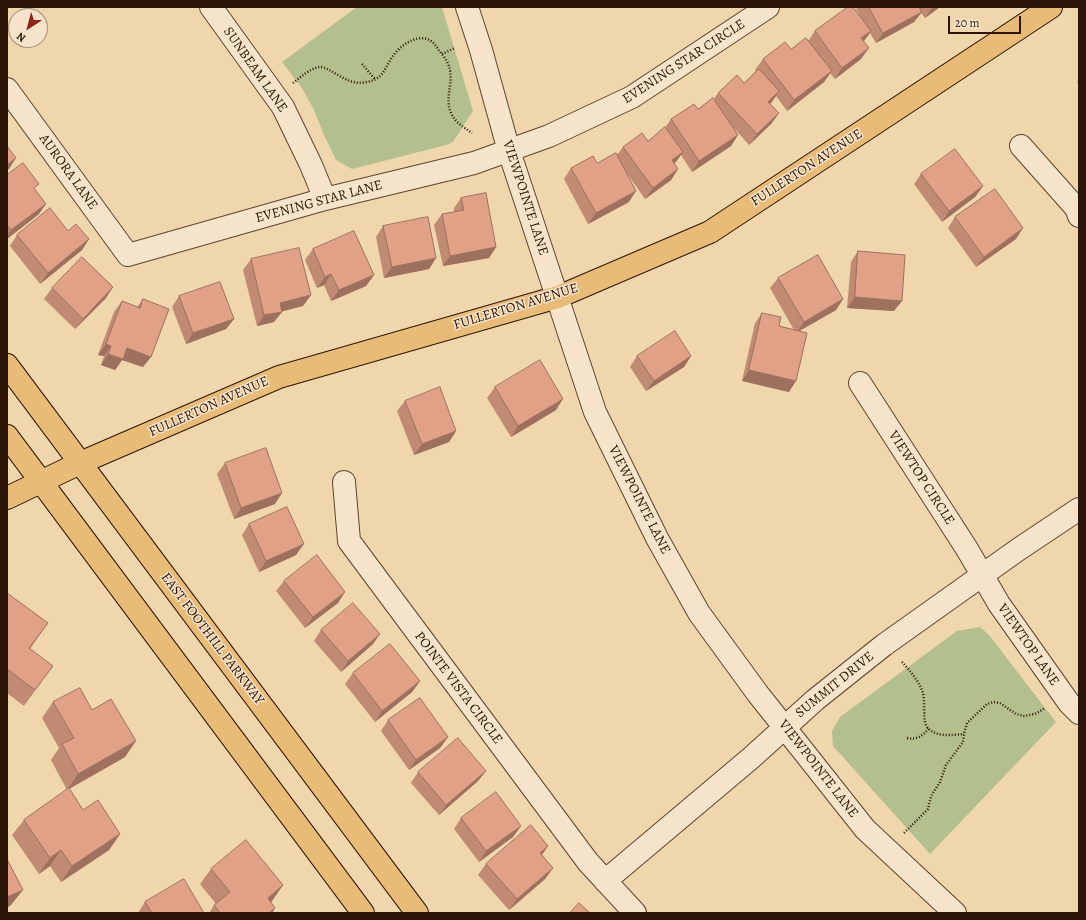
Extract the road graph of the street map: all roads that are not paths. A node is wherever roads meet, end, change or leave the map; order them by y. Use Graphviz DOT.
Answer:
graph roads {
  1 [pos="211,7"];
  2 [pos="467,7"];
  3 [pos="768,7"];
  4 [pos="1051,7"];
  5 [pos="7,89"];
  6 [pos="1021,146"];
  7 [pos="509,151"];
  8 [pos="326,199"];
  9 [pos="1079,216"];
  10 [pos="128,255"];
  11 [pos="558,297"];
  12 [pos="7,365"];
  13 [pos="860,383"];
  14 [pos="7,436"];
  15 [pos="80,463"];
  16 [pos="41,482"];
  17 [pos="344,482"];
  18 [pos="7,498"];
  19 [pos="1079,509"];
  20 [pos="982,575"];
  21 [pos="1079,713"];
  22 [pos="784,726"];
  23 [pos="605,881"];
  24 [pos="363,913"];
  25 [pos="417,913"];
  26 [pos="635,913"];
  27 [pos="955,913"];
  1 -- 8 [label="street, SUNBEAM LANE"];
  2 -- 7 [label="street, VIEWPOINTE LANE"];
  3 -- 7 [label="street, EVENING STAR CIRCLE"];
  4 -- 11 [label="main road, FULLERTON AVENUE"];
  5 -- 10 [label="street, AURORA LANE"];
  6 -- 9 [label="street"];
  7 -- 8 [label="street, EVENING STAR LANE"];
  7 -- 11 [label="street, VIEWPOINTE LANE"];
  8 -- 10 [label="street, EVENING STAR LANE"];
  11 -- 15 [label="main road, FULLERTON AVENUE"];
  11 -- 22 [label="street, VIEWPOINTE LANE"];
  12 -- 15 [label="main road, EAST FOOTHILL PARKWAY"];
  13 -- 20 [label="street, VIEWTOP CIRCLE"];
  14 -- 16 [label="main road"];
  15 -- 16 [label="main road, FULLERTON AVENUE"];
  15 -- 25 [label="main road, EAST FOOTHILL PARKWAY"];
  16 -- 18 [label="main road, FULLERTON AVENUE"];
  16 -- 24 [label="main road"];
  17 -- 23 [label="street, POINTE VISTA CIRCLE"];
  19 -- 20 [label="street, SUMMIT DRIVE"];
  20 -- 21 [label="street, VIEWTOP LANE"];
  20 -- 22 [label="street, SUMMIT DRIVE"];
  22 -- 23 [label="street, SUMMIT DRIVE"];
  22 -- 27 [label="street, VIEWPOINTE LANE"];
  23 -- 26 [label="street, POINTE VISTA CIRCLE"];
}
